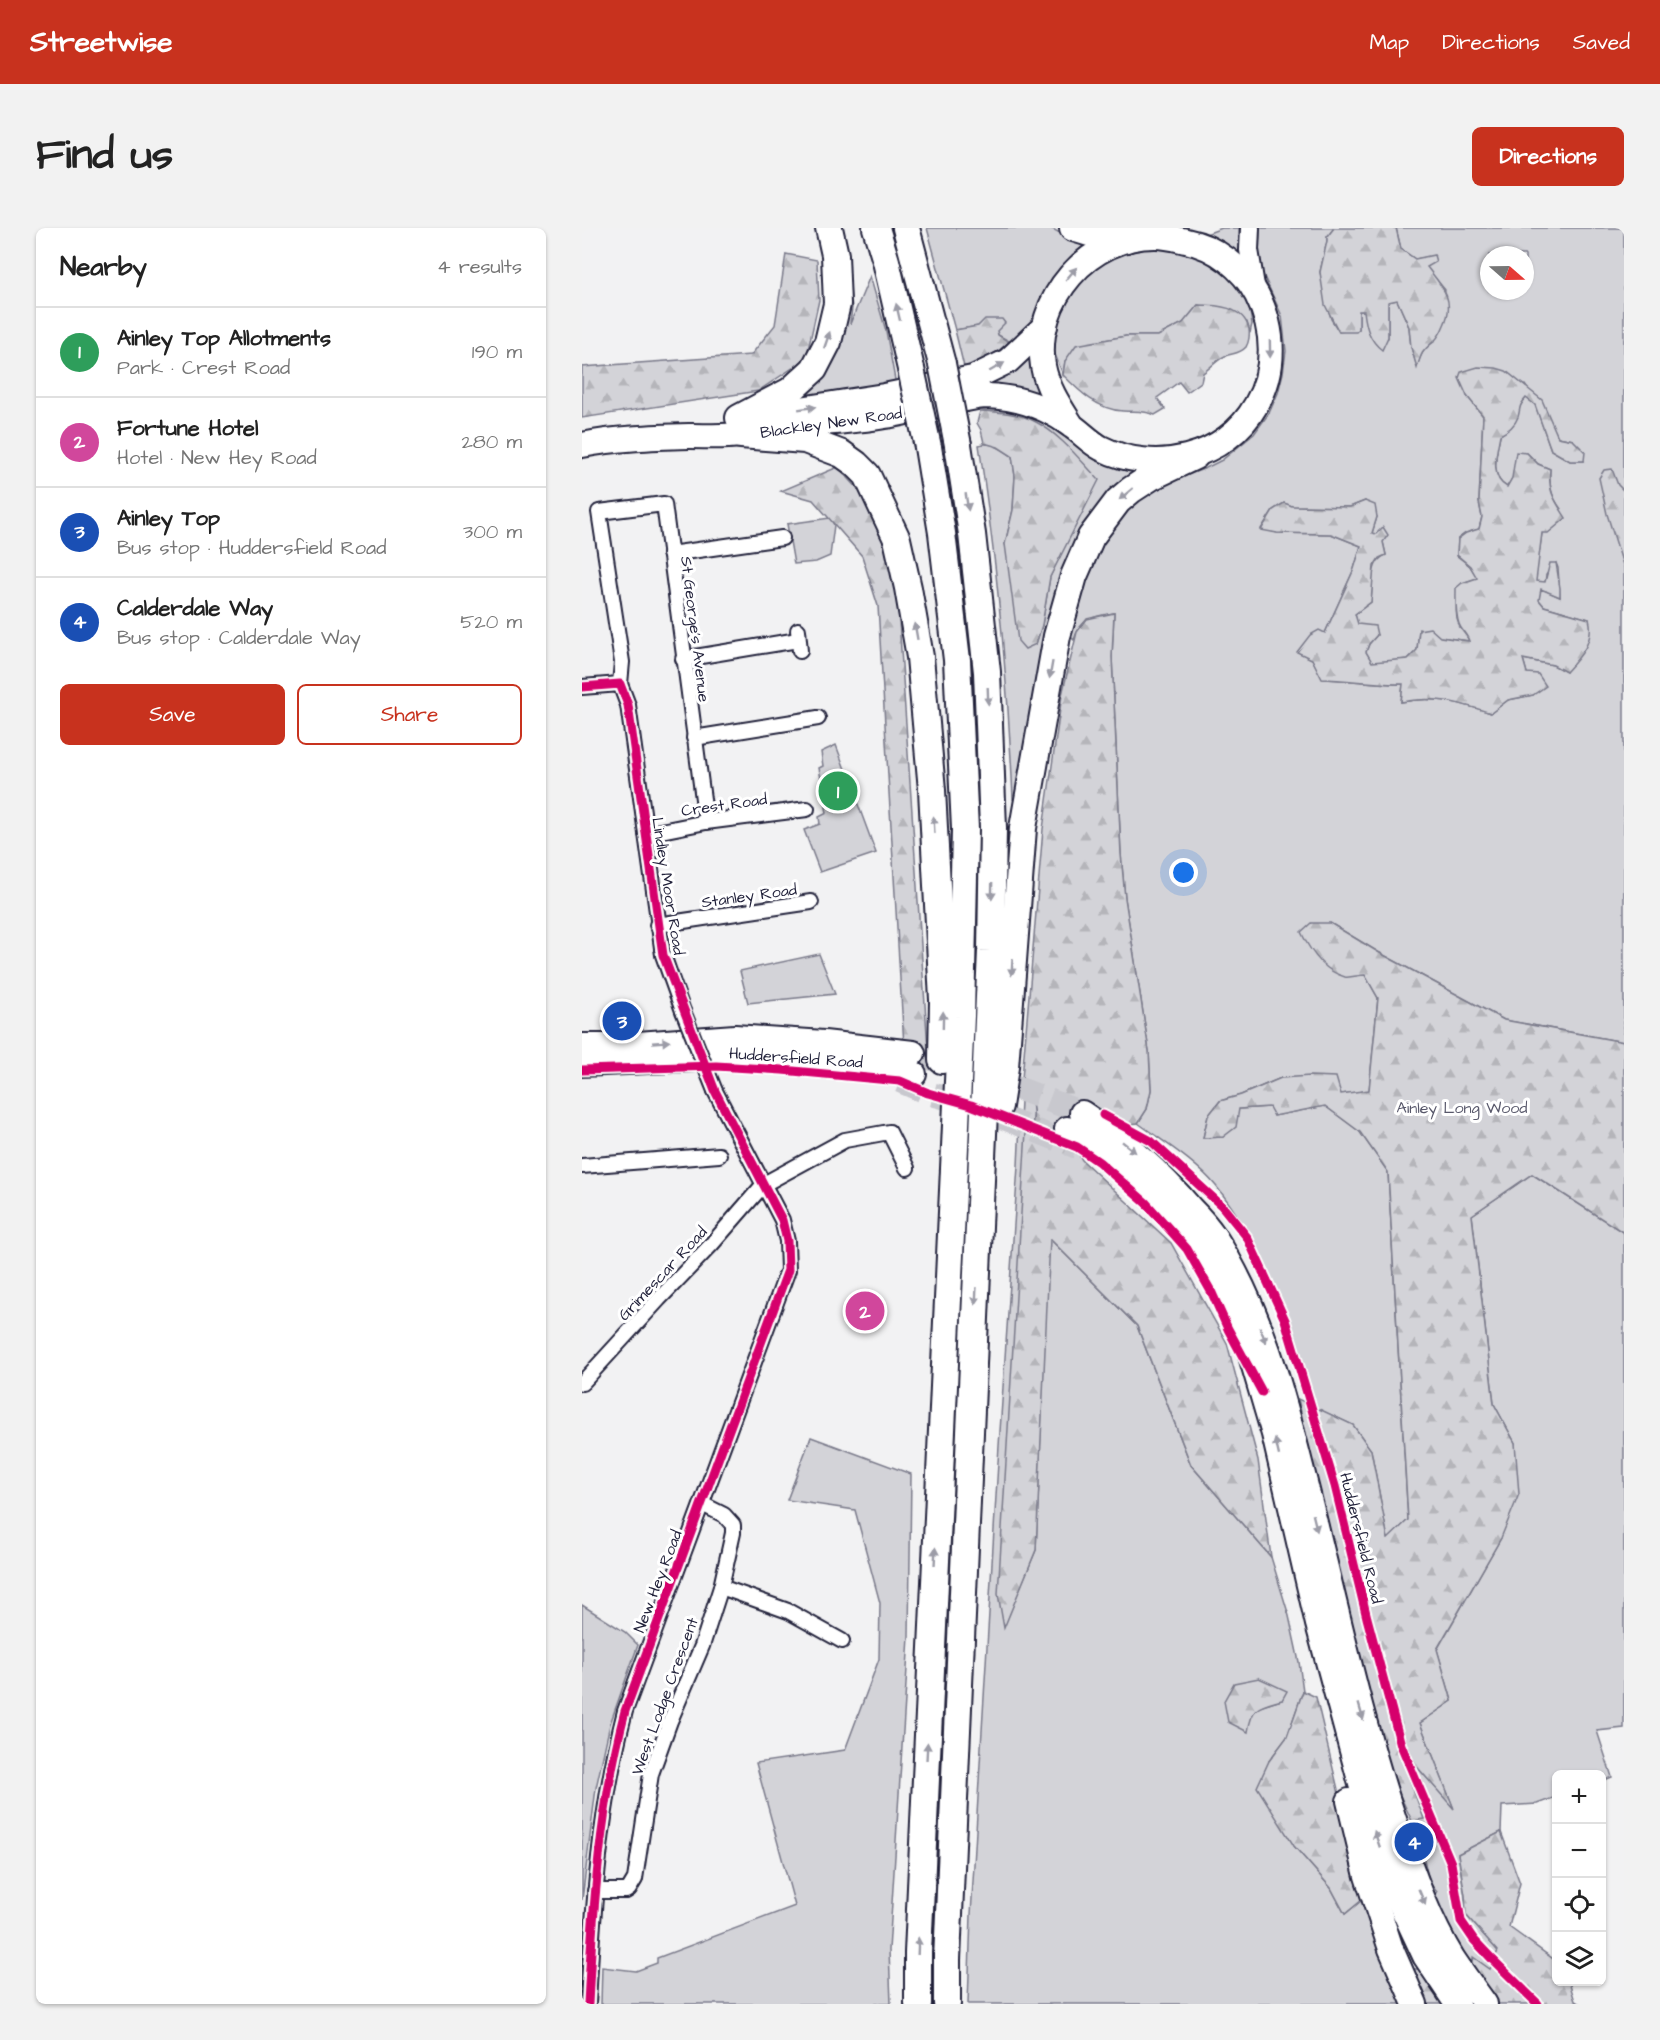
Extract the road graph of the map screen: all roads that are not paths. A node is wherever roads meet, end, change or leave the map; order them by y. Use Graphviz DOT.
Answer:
graph roads {
  1 [pos="829,228"];
  2 [pos="876,228"];
  3 [pos="906,228"];
  4 [pos="1073,228"];
  5 [pos="1191,228"];
  6 [pos="1250,228"];
  7 [pos="1160,236"];
  8 [pos="1126,239"];
  9 [pos="1256,293"];
  10 [pos="1045,326"];
  11 [pos="1072,426"];
  12 [pos="740,427"];
  13 [pos="582,430"];
  14 [pos="582,445"];
  15 [pos="1195,456"];
  16 [pos="599,513"];
  17 [pos="782,538"];
  18 [pos="670,554"];
  19 [pos="799,640"];
  20 [pos="683,659"];
  21 [pos="620,684"];
  22 [pos="582,687"];
  23 [pos="818,718"];
  24 [pos="694,738"];
  25 [pos="807,809"];
  26 [pos="706,822"];
  27 [pos="645,834"];
  28 [pos="811,902"];
  29 [pos="657,925"];
  30 [pos="582,1046"];
  31 [pos="582,1064"];
  32 [pos="909,1069"];
  33 [pos="582,1070"];
  34 [pos="719,1155"];
  35 [pos="582,1167"];
  36 [pos="907,1168"];
  37 [pos="764,1184"];
  38 [pos="978,1259"];
  39 [pos="1230,1285"];
  40 [pos="944,1372"];
  41 [pos="582,1383"];
  42 [pos="1262,1392"];
  43 [pos="702,1504"];
  44 [pos="721,1587"];
  45 [pos="1318,1624"];
  46 [pos="842,1641"];
  47 [pos="595,1891"];
  48 [pos="588,2004"];
  49 [pos="918,2004"];
  50 [pos="947,2004"];
  51 [pos="1414,2004"];
  52 [pos="1457,2004"];
  53 [pos="1485,2004"];
  12 -- 1 [label="highway, one-way"];
  40 -- 2 [label="highway, one-way, bridge"];
  3 -- 38 [label="highway, one-way, bridge"];
  4 -- 8 [label="highway"];
  5 -- 7 [label="street"];
  6 -- 9 [label="street"];
  7 -- 8 [label="highway, Blackley New Road"];
  7 -- 9 [label="highway, Blackley New Road"];
  10 -- 8 [label="highway, Blackley New Road, one-way"];
  9 -- 15 [label="highway, Blackley New Road, one-way"];
  10 -- 11 [label="highway, Blackley New Road"];
  12 -- 10 [label="highway, Blackley New Road, one-way"];
  11 -- 12 [label="highway, Blackley New Road"];
  11 -- 15 [label="highway, Blackley New Road"];
  12 -- 13 [label="highway, Blackley New Road"];
  12 -- 14 [label="highway, Blackley New Road"];
  40 -- 12 [label="highway, one-way"];
  15 -- 38 [label="highway, one-way"];
  16 -- 18 [label="street, St George's Avenue"];
  16 -- 21 [label="street, Lindley Moor Road"];
  17 -- 18 [label="street"];
  18 -- 20 [label="street, St George's Avenue"];
  19 -- 20 [label="street"];
  20 -- 24 [label="street, St George's Avenue"];
  21 -- 22 [label="street"];
  21 -- 27 [label="street, Lindley Moor Road"];
  23 -- 24 [label="street"];
  24 -- 26 [label="street, St George's Avenue"];
  25 -- 26 [label="street, Crest Road"];
  26 -- 27 [label="street, Crest Road"];
  27 -- 29 [label="street, Lindley Moor Road"];
  28 -- 29 [label="street, Stanley Road"];
  29 -- 37 [label="street, Lindley Moor Road, bridge"];
  30 -- 32 [label="highway, Huddersfield Road, one-way"];
  31 -- 32 [label="highway, Huddersfield Road"];
  32 -- 33 [label="highway, Huddersfield Road"];
  34 -- 35 [label="street"];
  36 -- 37 [label="street"];
  37 -- 41 [label="street, Grimescar Road"];
  37 -- 43 [label="street, New Hey Road"];
  38 -- 50 [label="highway, one-way"];
  39 -- 42 [label="highway"];
  39 -- 42 [label="highway"];
  39 -- 53 [label="highway, one-way"];
  49 -- 40 [label="highway, one-way"];
  45 -- 42 [label="highway, one-way"];
  43 -- 44 [label="street, West Lodge Crescent"];
  43 -- 47 [label="street, New Hey Road"];
  44 -- 46 [label="street"];
  44 -- 47 [label="street, West Lodge Crescent"];
  45 -- 51 [label="highway"];
  52 -- 45 [label="highway, one-way"];
  47 -- 48 [label="street, New Hey Road"];
}
